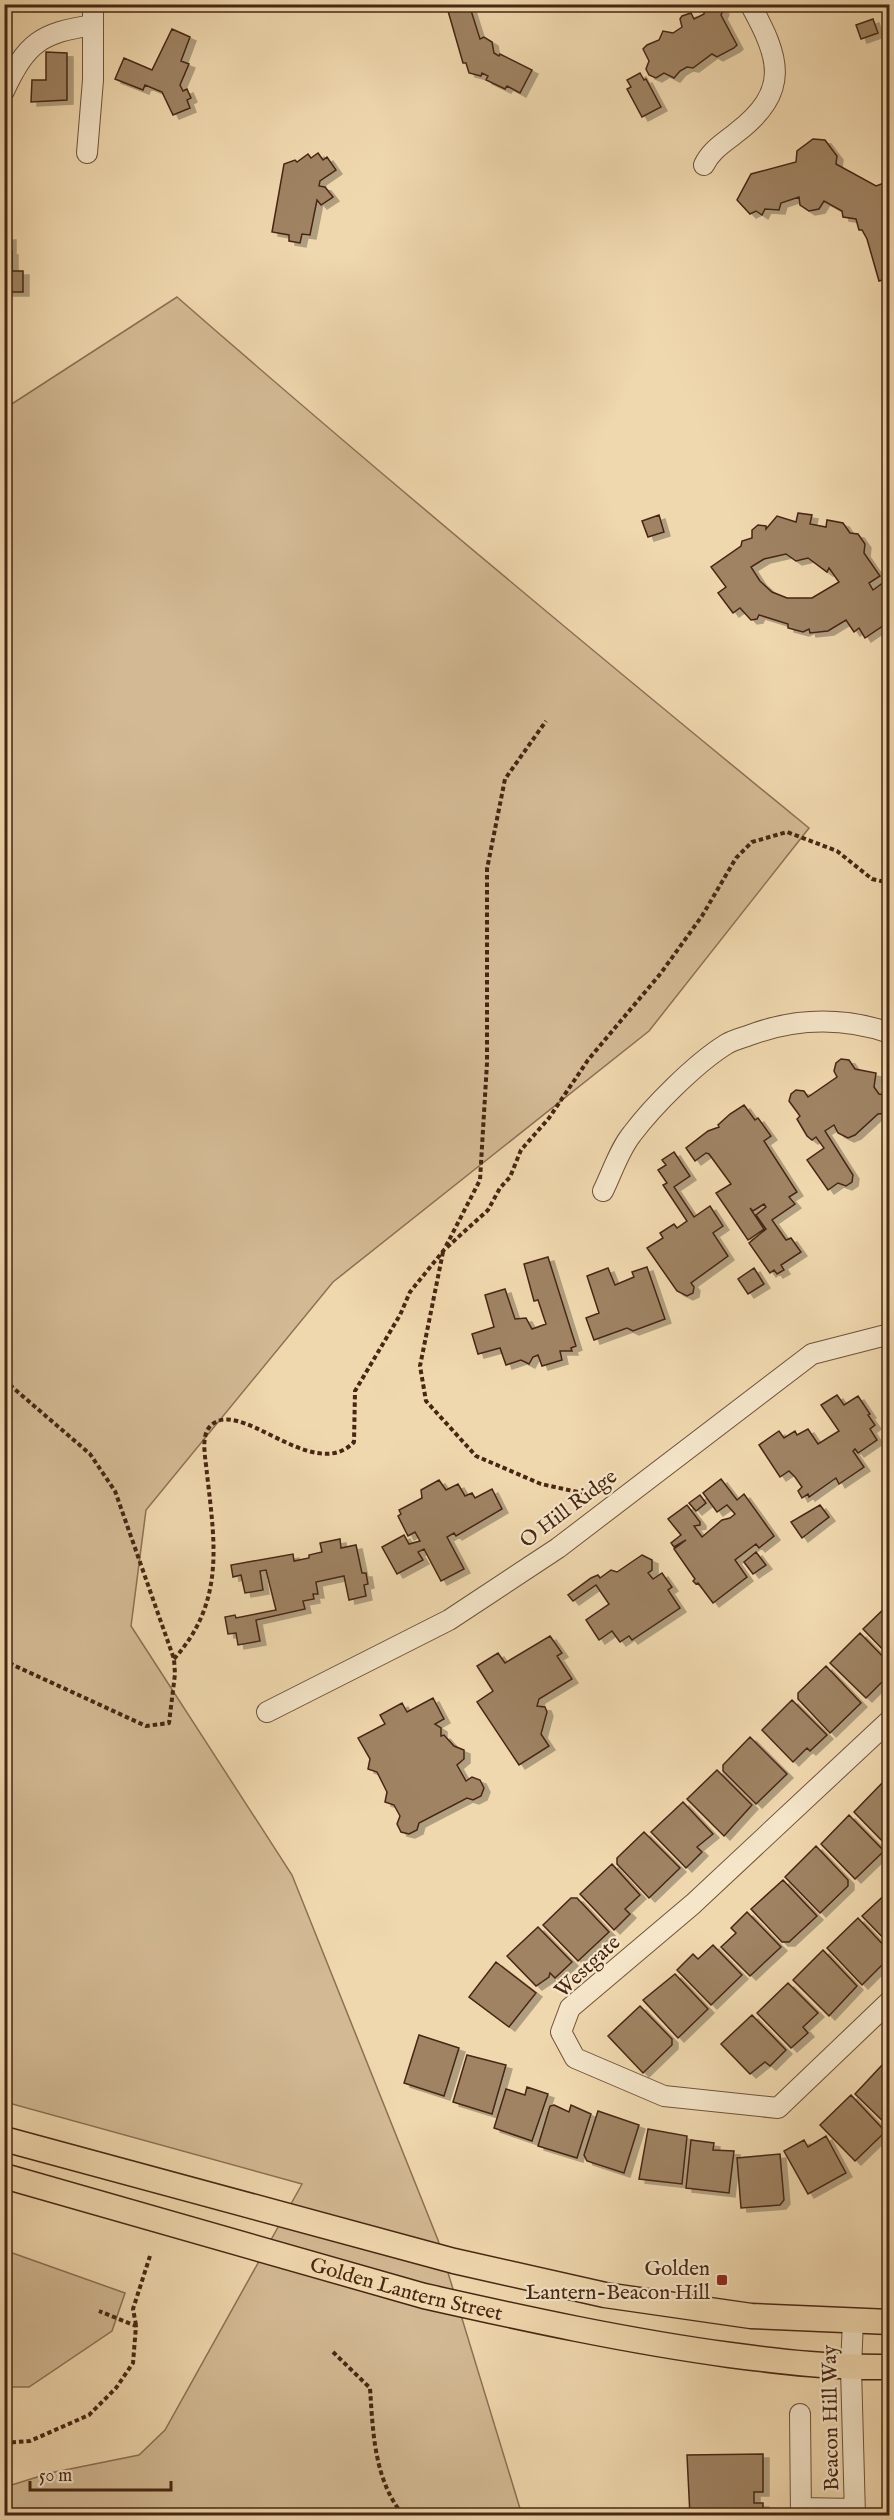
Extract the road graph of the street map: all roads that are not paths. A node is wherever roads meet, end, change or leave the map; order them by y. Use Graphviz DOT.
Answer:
graph roads {
  1 [pos="93,4"];
  2 [pos="750,4"];
  3 [pos="93,25"];
  4 [pos="4,91"];
  5 [pos="87,153"];
  6 [pos="704,165"];
  7 [pos="890,1033"];
  8 [pos="603,1191"];
  9 [pos="890,1334"];
  10 [pos="267,1712"];
  11 [pos="890,1720"];
  12 [pos="890,2001"];
  13 [pos="4,2139"];
  14 [pos="4,2176"];
  15 [pos="853,2320"];
  16 [pos="890,2322"];
  17 [pos="890,2367"];
  18 [pos="851,2368"];
  19 [pos="800,2414"];
  20 [pos="801,2512"];
  21 [pos="855,2512"];
  1 -- 3 [label="street"];
  2 -- 6 [label="street"];
  3 -- 4 [label="street"];
  3 -- 5 [label="street"];
  7 -- 8 [label="street"];
  9 -- 10 [label="street, O Hill Ridge"];
  11 -- 12 [label="street, Westgate"];
  13 -- 15 [label="main road, Golden Lantern Street"];
  14 -- 18 [label="main road, Golden Lantern Street"];
  15 -- 16 [label="main road, Golden Lantern Street"];
  15 -- 18 [label="street, Beacon Hill Way"];
  17 -- 18 [label="main road, Golden Lantern Street"];
  18 -- 21 [label="street, Beacon Hill Way"];
  19 -- 20 [label="street"];
  20 -- 21 [label="street"];
}
